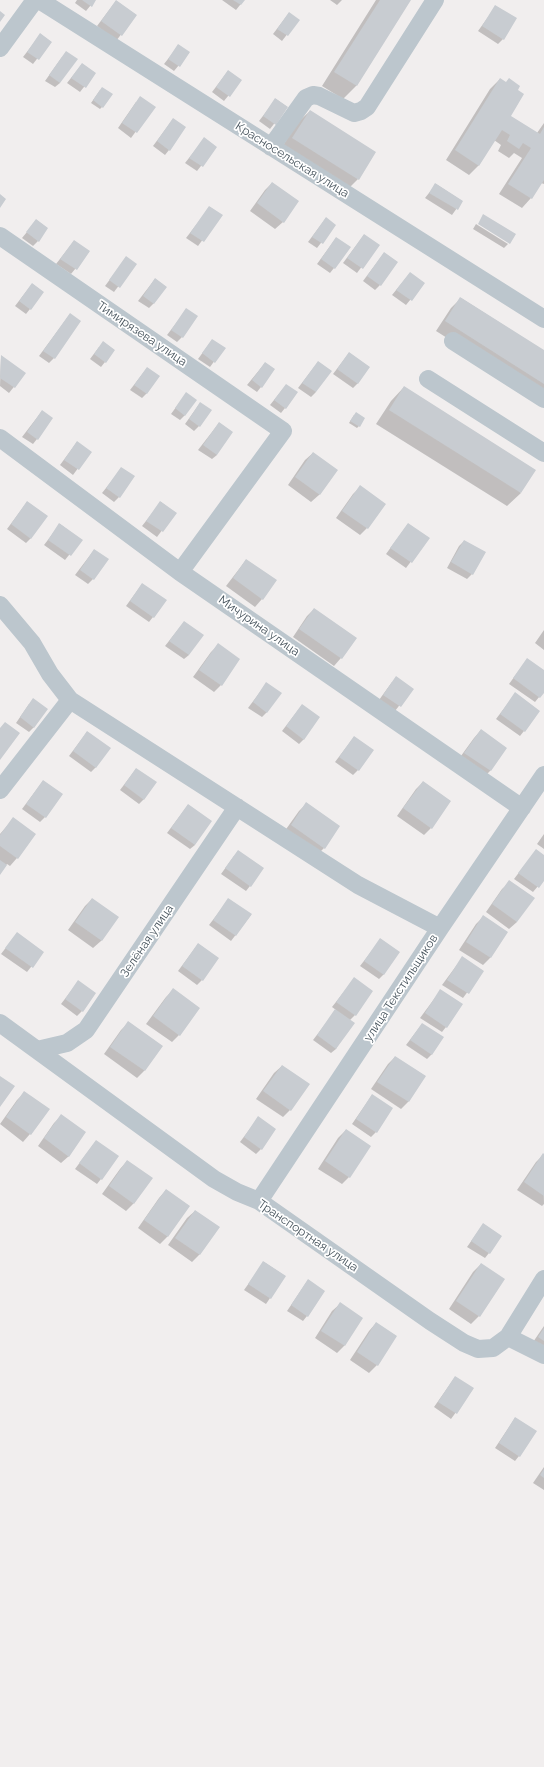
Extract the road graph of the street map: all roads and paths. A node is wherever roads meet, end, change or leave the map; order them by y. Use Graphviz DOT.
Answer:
graph roads {
  1 [pos="35,0"];
  2 [pos="39,0"];
  3 [pos="435,0"];
  4 [pos="0,48"];
  5 [pos="271,147"];
  6 [pos="0,236"];
  7 [pos="544,319"];
  8 [pos="453,341"];
  9 [pos="428,379"];
  10 [pos="544,399"];
  11 [pos="0,438"];
  12 [pos="544,453"];
  13 [pos="180,572"];
  14 [pos="0,605"];
  15 [pos="70,700"];
  16 [pos="544,776"];
  17 [pos="0,790"];
  18 [pos="237,807"];
  19 [pos="522,808"];
  20 [pos="440,928"];
  21 [pos="0,1023"];
  22 [pos="37,1050"];
  23 [pos="259,1201"];
  24 [pos="544,1279"];
  25 [pos="508,1337"];
  26 [pos="544,1355"];
  1 -- 4 [label="street"];
  2 -- 5 [label="street, Красносельская улица"];
  3 -- 5 [label="street"];
  5 -- 7 [label="street, Красносельская улица"];
  6 -- 13 [label="street, Тимирязева улица"];
  8 -- 10 [label="street"];
  9 -- 12 [label="street"];
  11 -- 13 [label="street, Мичурина улица"];
  13 -- 19 [label="street, Мичурина улица"];
  14 -- 15 [label="street"];
  15 -- 17 [label="street"];
  15 -- 18 [label="street"];
  16 -- 19 [label="street, улица Текстильщиков"];
  18 -- 20 [label="street"];
  18 -- 22 [label="street, Зелёная улица"];
  19 -- 20 [label="street, улица Текстильщиков"];
  20 -- 23 [label="street, улица Текстильщиков"];
  21 -- 22 [label="street, Транспортная улица"];
  22 -- 23 [label="street, Транспортная улица"];
  23 -- 25 [label="street, Транспортная улица"];
  24 -- 25 [label="street"];
  25 -- 26 [label="street"];
}
